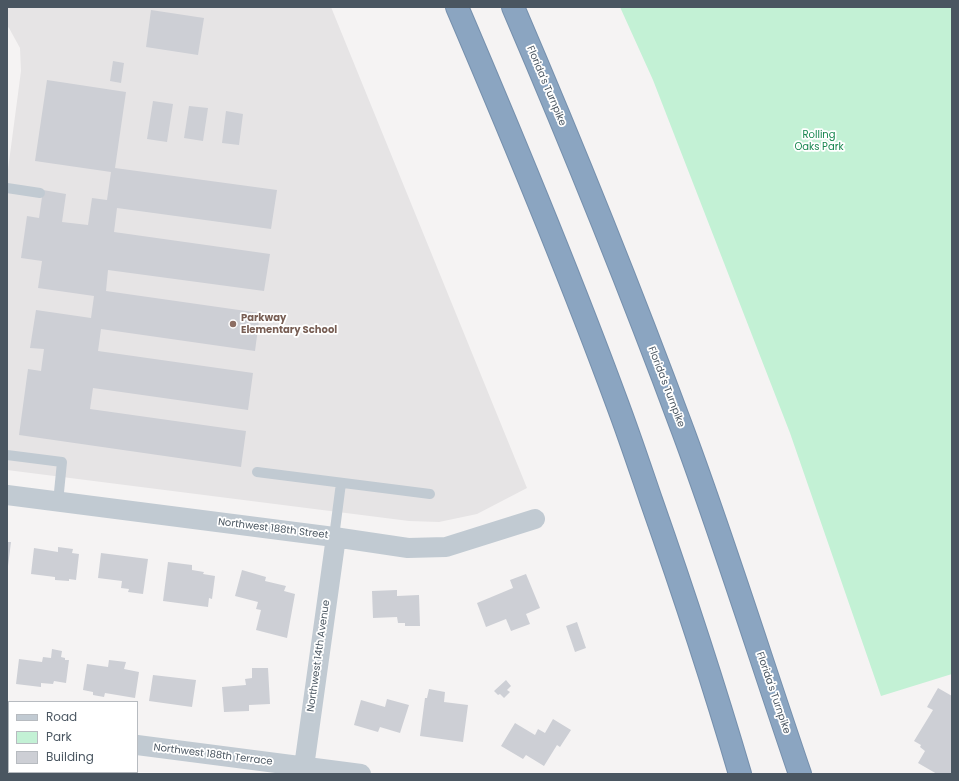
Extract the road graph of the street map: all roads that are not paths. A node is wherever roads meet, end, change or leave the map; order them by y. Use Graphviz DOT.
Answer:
graph roads {
  1 [pos="457,7"];
  2 [pos="513,7"];
  3 [pos="7,188"];
  4 [pos="40,193"];
  5 [pos="7,455"];
  6 [pos="257,472"];
  7 [pos="341,483"];
  8 [pos="430,494"];
  9 [pos="7,495"];
  10 [pos="58,502"];
  11 [pos="535,519"];
  12 [pos="335,537"];
  13 [pos="138,745"];
  14 [pos="303,770"];
  15 [pos="361,774"];
  16 [pos="740,774"];
  17 [pos="800,774"];
  1 -- 16 [label="highway"];
  2 -- 17 [label="highway, Florida's Turnpike"];
  3 -- 4 [label="lane"];
  5 -- 10 [label="lane"];
  6 -- 7 [label="lane"];
  7 -- 8 [label="lane"];
  7 -- 12 [label="lane"];
  9 -- 10 [label="street, Northwest 188th Street"];
  10 -- 12 [label="street, Northwest 188th Street"];
  11 -- 12 [label="street, Northwest 188th Street"];
  12 -- 14 [label="street, Northwest 14th Avenue"];
  13 -- 14 [label="street, Northwest 188th Terrace"];
  14 -- 15 [label="street, Northwest 188th Terrace"];
}
